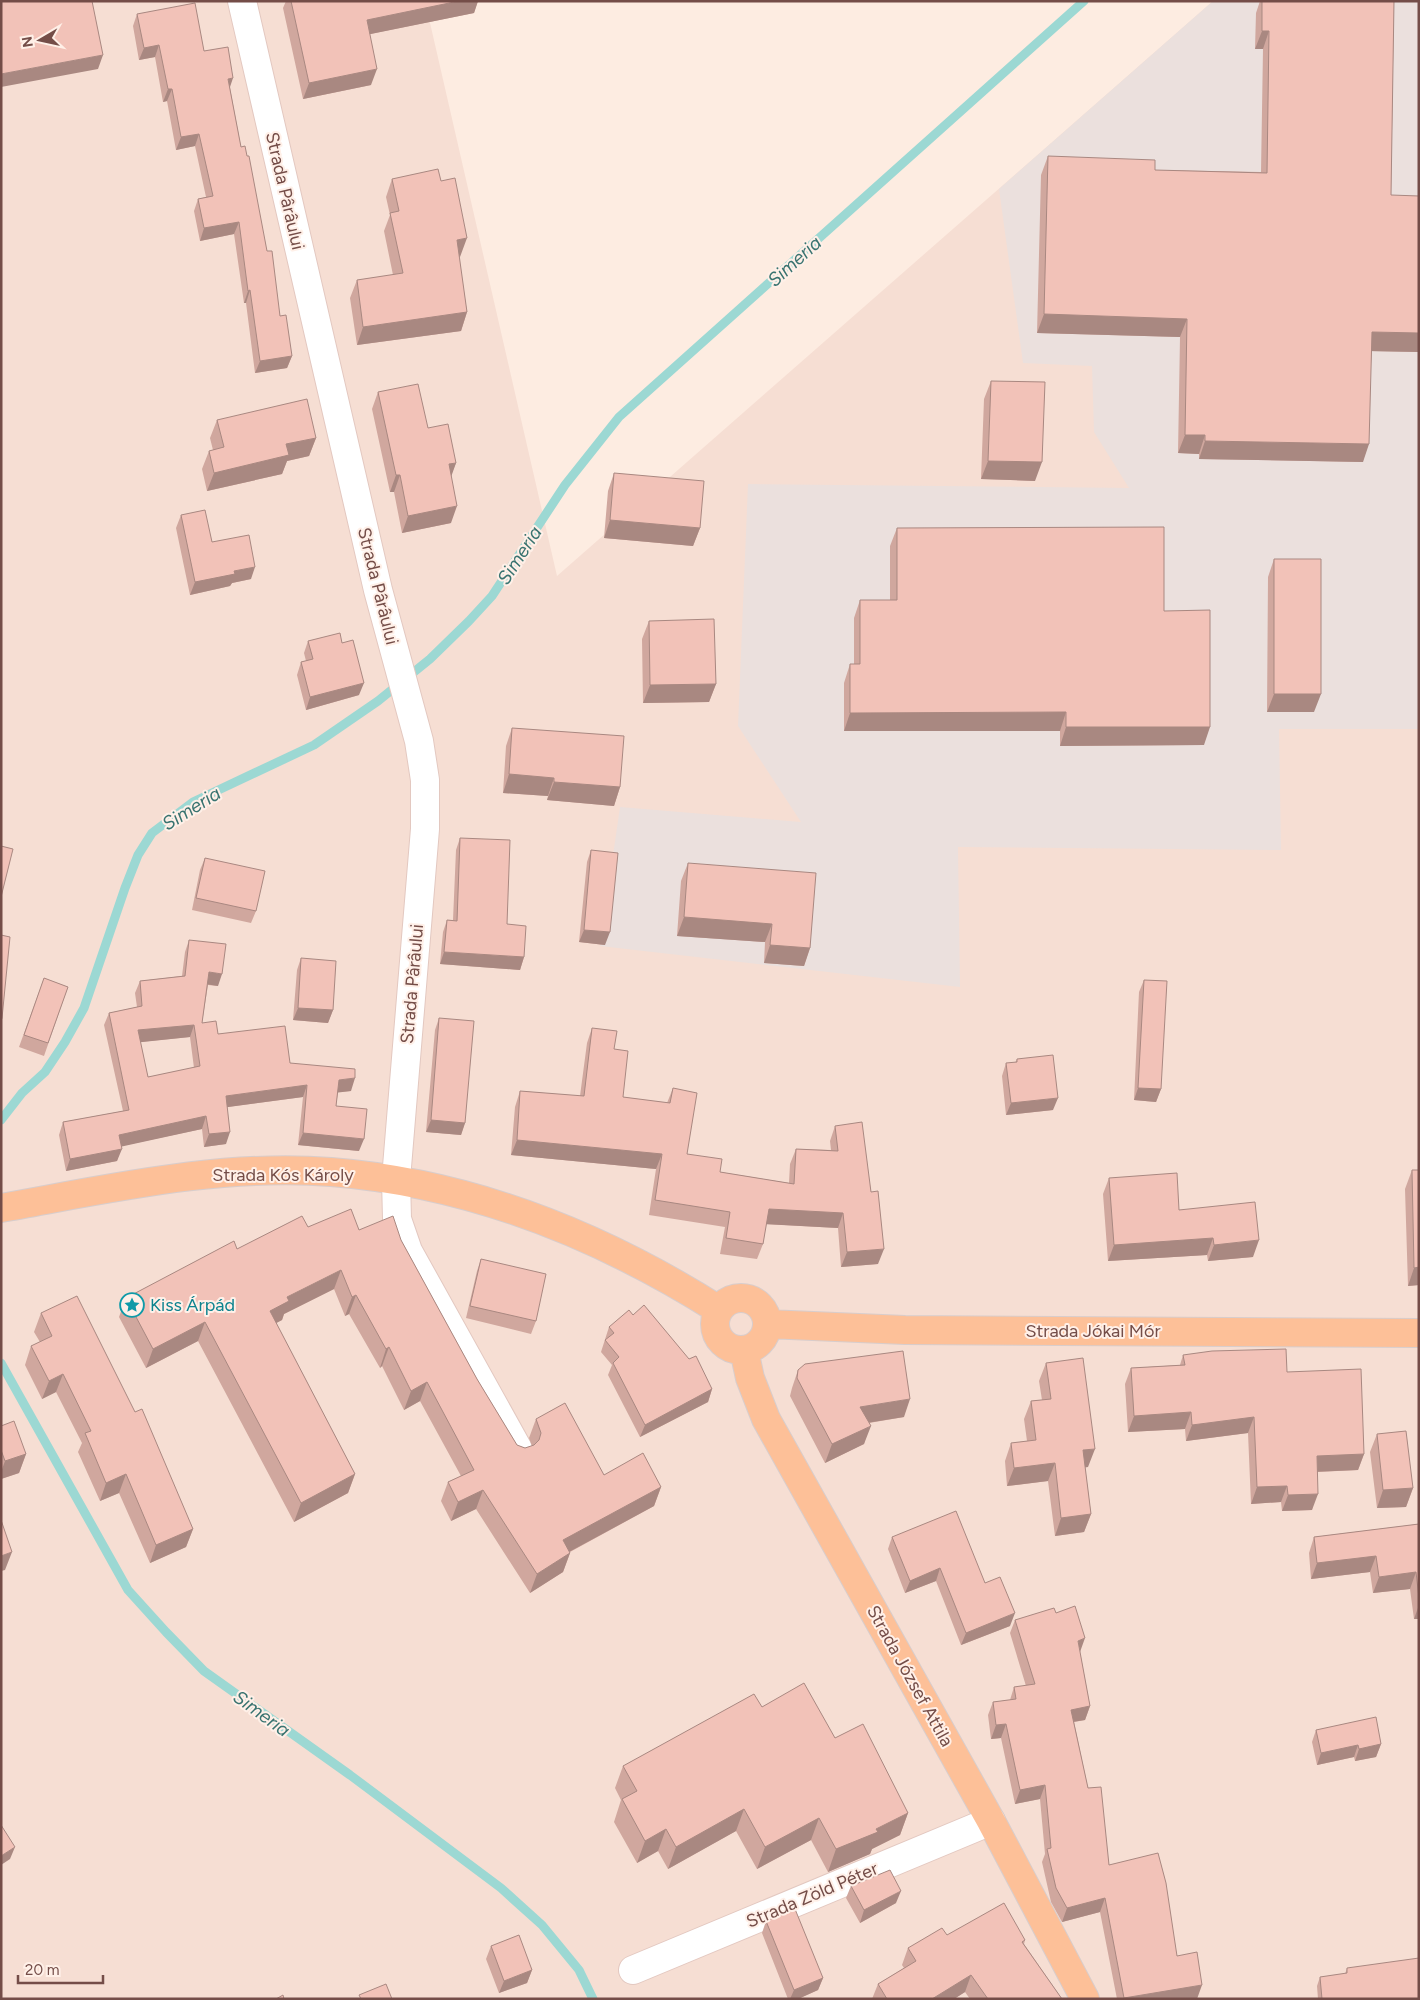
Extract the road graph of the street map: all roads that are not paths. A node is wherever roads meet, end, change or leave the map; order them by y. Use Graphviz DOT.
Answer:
graph roads {
  1 [pos="242,1"];
  2 [pos="396,1179"];
  3 [pos="1,1208"];
  4 [pos="719,1310"];
  5 [pos="767,1324"];
  6 [pos="1419,1333"];
  7 [pos="744,1350"];
  8 [pos="520,1451"];
  9 [pos="991,1820"];
  10 [pos="633,1970"];
  11 [pos="1085,1999"];
  1 -- 2 [label="street, Strada Pârâului"];
  2 -- 3 [label="main road, Strada Kós Károly"];
  2 -- 4 [label="main road, Strada Kós Károly"];
  2 -- 8 [label="street, Strada Pârâului"];
  4 -- 5 [label="main road"];
  4 -- 7 [label="main road"];
  5 -- 6 [label="main road, Strada Jókai Mór"];
  5 -- 7 [label="main road"];
  7 -- 9 [label="main road, Strada József Attila"];
  9 -- 10 [label="street, Strada Zöld Péter"];
  9 -- 11 [label="main road, Strada József Attila"];
}
